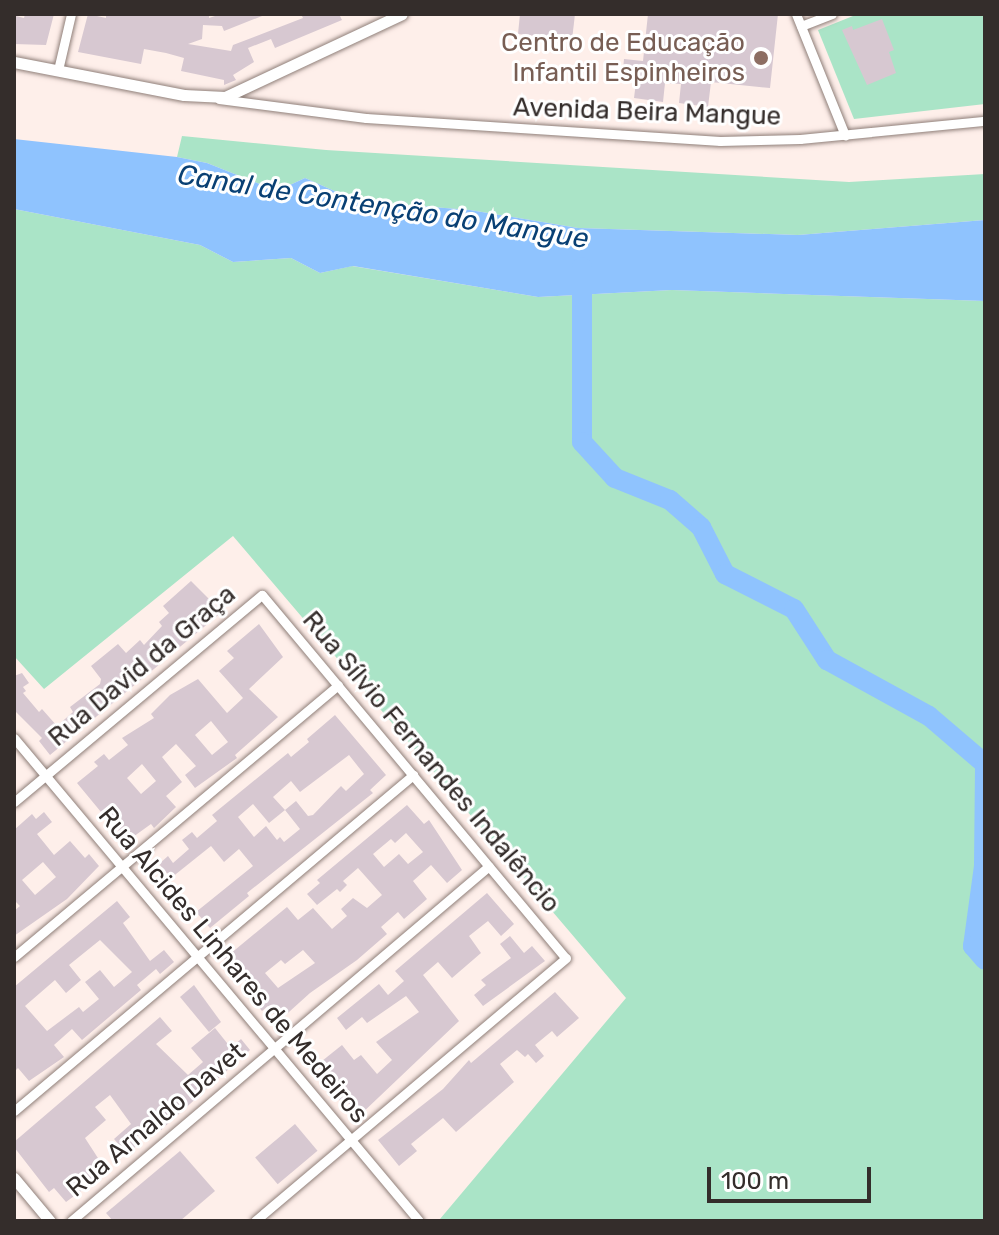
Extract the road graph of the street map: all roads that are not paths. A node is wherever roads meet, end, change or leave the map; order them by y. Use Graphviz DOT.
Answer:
graph roads {
  1 [pos="71,14"];
  2 [pos="402,14"];
  3 [pos="796,14"];
  4 [pos="832,14"];
  5 [pos="801,26"];
  6 [pos="14,62"];
  7 [pos="58,70"];
  8 [pos="213,98"];
  9 [pos="985,121"];
  10 [pos="845,135"];
  11 [pos="262,595"];
  12 [pos="338,685"];
  13 [pos="14,738"];
  14 [pos="413,775"];
  15 [pos="46,776"];
  16 [pos="14,802"];
  17 [pos="489,866"];
  18 [pos="122,867"];
  19 [pos="14,957"];
  20 [pos="197,957"];
  21 [pos="274,1049"];
  22 [pos="14,1111"];
  23 [pos="351,1140"];
  24 [pos="14,1178"];
  25 [pos="50,1221"];
  26 [pos="71,1221"];
  27 [pos="255,1221"];
  28 [pos="419,1221"];
  1 -- 7 [label="street"];
  2 -- 8 [label="street"];
  3 -- 5 [label="street"];
  4 -- 5 [label="street"];
  5 -- 10 [label="street"];
  6 -- 7 [label="street"];
  7 -- 8 [label="street"];
  8 -- 10 [label="street, Avenida Beira Mangue"];
  9 -- 10 [label="street, Avenida Beira Mangue"];
  11 -- 12 [label="street, Rua Sílvio Fernandes Indalêncio"];
  11 -- 15 [label="street, Rua David da Graça"];
  12 -- 14 [label="street, Rua Sílvio Fernandes Indalêncio"];
  12 -- 18 [label="street"];
  13 -- 15 [label="street, Rua Alcides Linhares de Medeiros"];
  14 -- 17 [label="street, Rua Sílvio Fernandes Indalêncio"];
  14 -- 20 [label="street"];
  15 -- 16 [label="street, Rua David da Graça"];
  15 -- 18 [label="street, Rua Alcides Linhares de Medeiros"];
  17 -- 21 [label="street, Rua Arnaldo Davet"];
  17 -- 23 [label="street, Rua Sílvio Fernandes Indalêncio"];
  18 -- 19 [label="street"];
  18 -- 20 [label="street, Rua Alcides Linhares de Medeiros"];
  20 -- 21 [label="street, Rua Alcides Linhares de Medeiros"];
  20 -- 22 [label="street"];
  21 -- 23 [label="street, Rua Alcides Linhares de Medeiros"];
  21 -- 26 [label="street, Rua Arnaldo Davet"];
  23 -- 27 [label="street"];
  23 -- 28 [label="street, Rua Alcides Linhares de Medeiros"];
  24 -- 25 [label="street"];
}
